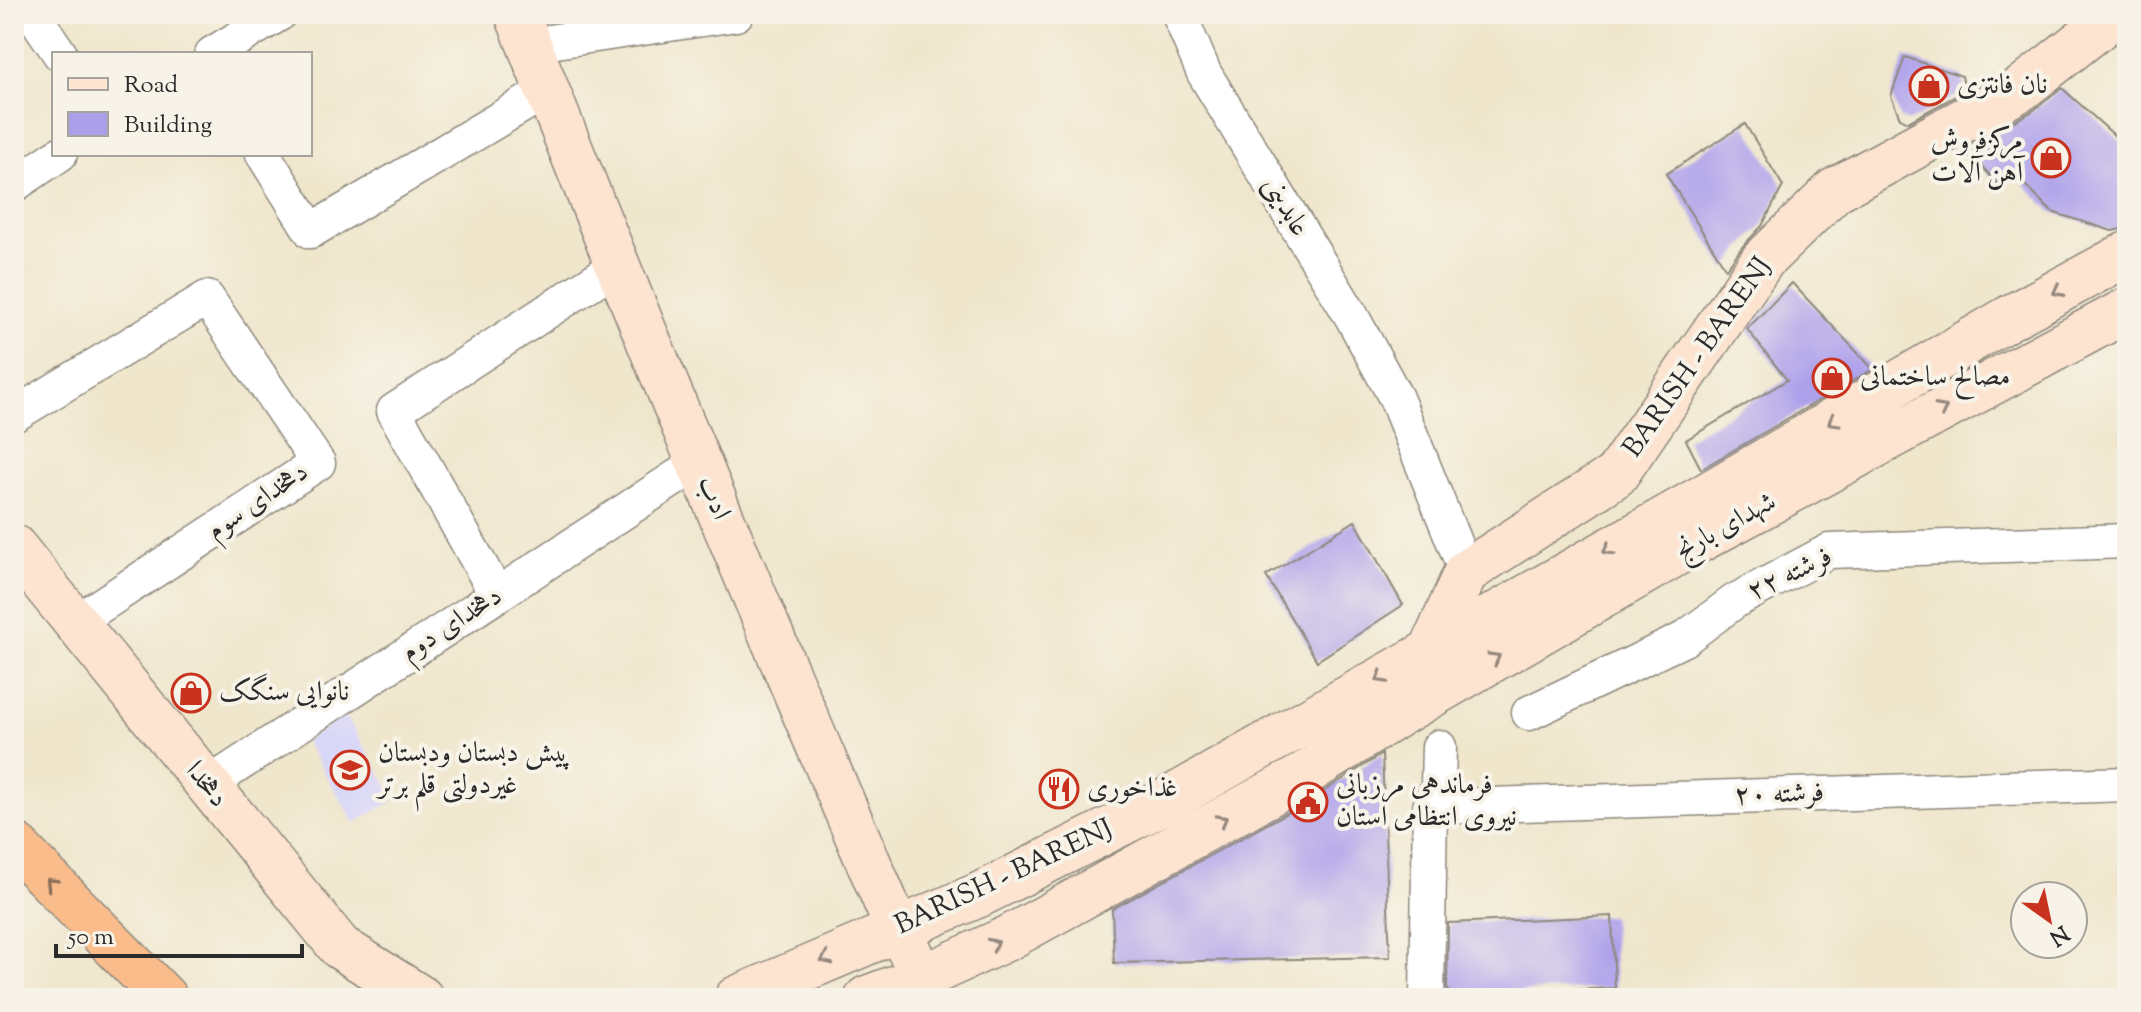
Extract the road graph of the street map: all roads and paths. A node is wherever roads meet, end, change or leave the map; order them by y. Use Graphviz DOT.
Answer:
graph roads {
  1 [pos="33,14"];
  2 [pos="279,14"];
  3 [pos="736,14"];
  4 [pos="1179,14"];
  5 [pos="2116,14"];
  6 [pos="523,30"];
  7 [pos="59,52"];
  8 [pos="215,52"];
  9 [pos="548,90"];
  10 [pos="57,156"];
  11 [pos="264,156"];
  12 [pos="14,185"];
  13 [pos="2127,254"];
  14 [pos="617,266"];
  15 [pos="2127,310"];
  16 [pos="14,415"];
  17 [pos="698,463"];
  18 [pos="2127,541"];
  19 [pos="14,547"];
  20 [pos="1466,572"];
  21 [pos="497,595"];
  22 [pos="74,623"];
  23 [pos="1432,649"];
  24 [pos="1529,713"];
  25 [pos="1439,747"];
  26 [pos="1333,758"];
  27 [pos="2127,784"];
  28 [pos="206,786"];
  29 [pos="1430,807"];
  30 [pos="14,844"];
  31 [pos="897,928"];
  32 [pos="923,977"];
  33 [pos="165,998"];
  34 [pos="421,998"];
  35 [pos="737,998"];
  36 [pos="867,998"];
  37 [pos="1427,998"];
  1 -- 7 [label="street"];
  2 -- 8 [label="street"];
  3 -- 6 [label="street"];
  4 -- 20 [label="street, عابدینی"];
  5 -- 20 [label="main road, BARISH - BARENJ"];
  6 -- 9 [label="main road, ادب"];
  9 -- 11 [label="street"];
  9 -- 14 [label="main road, ادب"];
  10 -- 12 [label="street"];
  13 -- 23 [label="main road, BARISH - BARENJ, one-way"];
  14 -- 17 [label="main road, ادب"];
  14 -- 21 [label="street"];
  26 -- 15 [label="main road, شهدای بارنج, one-way"];
  16 -- 22 [label="street, دهخدای سوم"];
  17 -- 21 [label="street, دهخدای دوم"];
  17 -- 31 [label="main road, ادب"];
  18 -- 24 [label="street, ۲۲ فرشته"];
  19 -- 22 [label="main road, دهخدا"];
  20 -- 23 [label="main road"];
  21 -- 28 [label="street, دهخدای دوم"];
  22 -- 28 [label="main road, دهخدا"];
  23 -- 31 [label="main road, BARISH - BARENJ, one-way"];
  25 -- 29 [label="street"];
  32 -- 26 [label="main road, BARISH - BARENJ, one-way"];
  27 -- 29 [label="street, ۲۰ فرشته"];
  28 -- 34 [label="main road, دهخدا"];
  29 -- 37 [label="street"];
  33 -- 30 [label="highway, one-way"];
  31 -- 32 [label="main road, ادب"];
  31 -- 35 [label="main road, BARISH - BARENJ, one-way"];
  32 -- 36 [label="main road, BARISH - BARENJ"];
}
